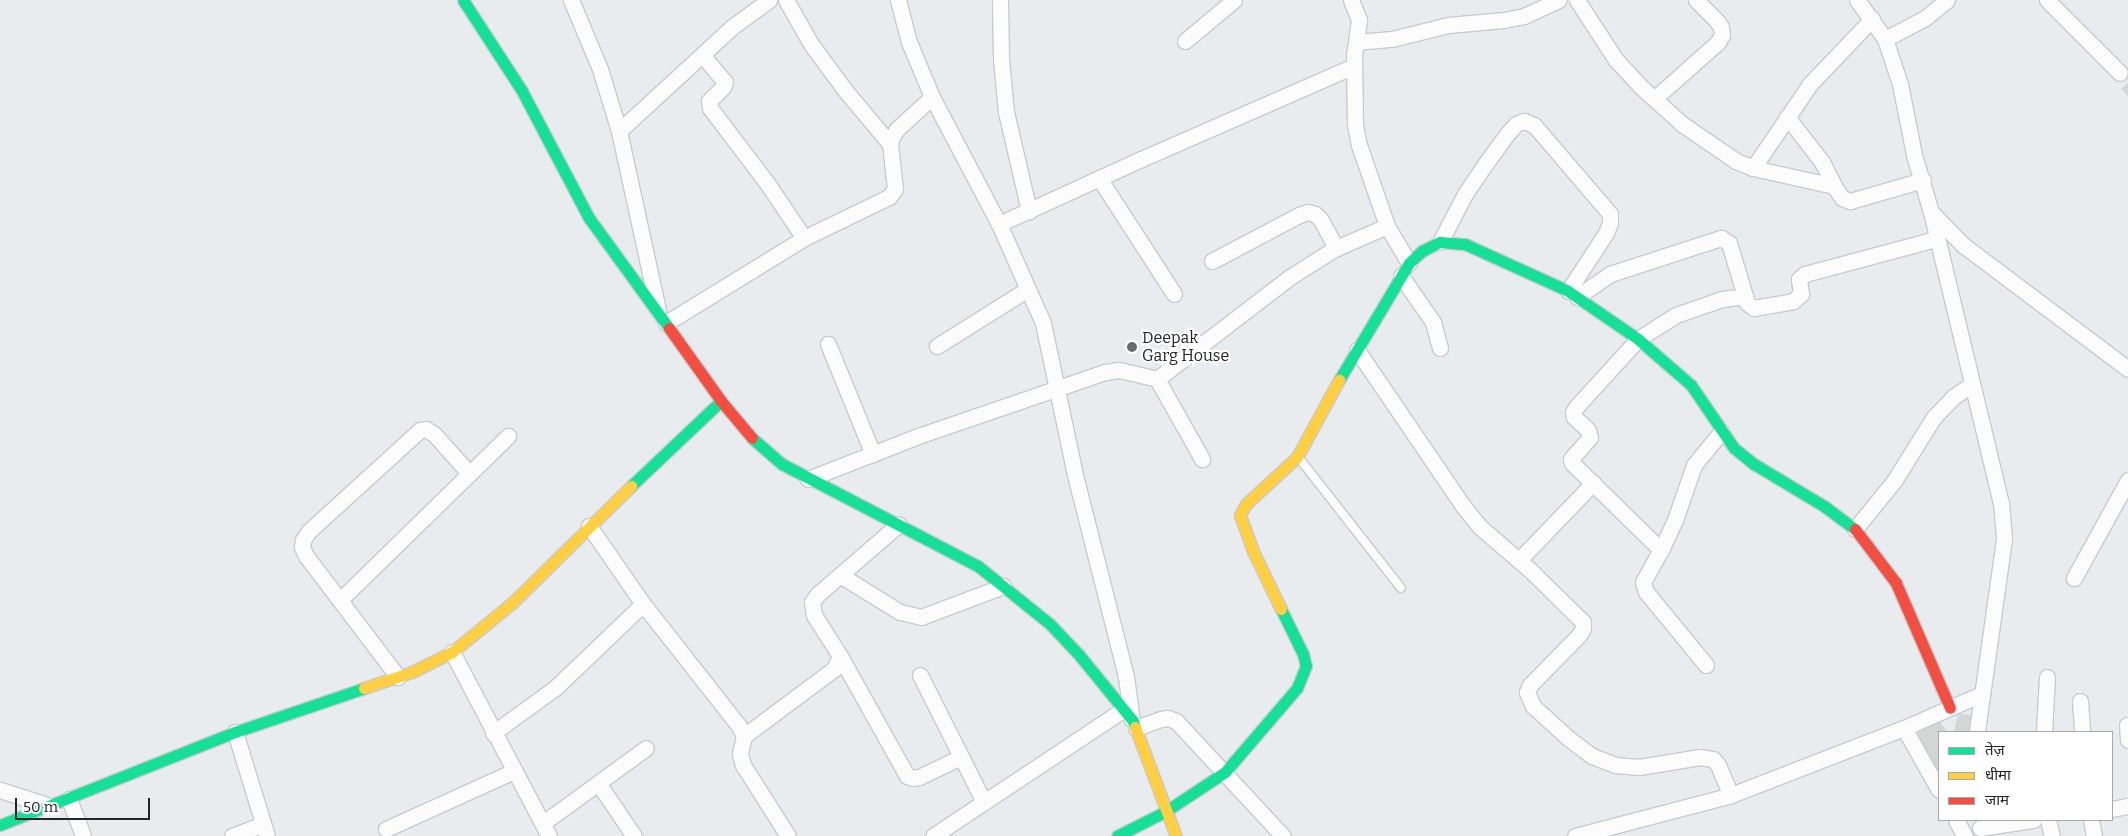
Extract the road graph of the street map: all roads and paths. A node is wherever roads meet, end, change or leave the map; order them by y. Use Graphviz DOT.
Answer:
graph roads {
  1 [pos="463,0"];
  2 [pos="571,0"];
  3 [pos="769,0"];
  4 [pos="786,0"];
  5 [pos="898,0"];
  6 [pos="1000,0"];
  7 [pos="1234,0"];
  8 [pos="1351,0"];
  9 [pos="1559,0"];
  10 [pos="1577,0"];
  11 [pos="1696,0"];
  12 [pos="1857,0"];
  13 [pos="1947,0"];
  14 [pos="2047,0"];
  15 [pos="1872,19"];
  16 [pos="1885,40"];
  17 [pos="1185,41"];
  18 [pos="1356,42"];
  19 [pos="703,56"];
  20 [pos="1354,66"];
  21 [pos="2120,73"];
  22 [pos="932,98"];
  23 [pos="1654,99"];
  24 [pos="1787,117"];
  25 [pos="619,131"];
  26 [pos="890,144"];
  27 [pos="1753,168"];
  28 [pos="1099,178"];
  29 [pos="1922,180"];
  30 [pos="1834,186"];
  31 [pos="1029,211"];
  32 [pos="1931,212"];
  33 [pos="999,224"];
  34 [pos="1387,226"];
  35 [pos="804,238"];
  36 [pos="1936,239"];
  37 [pos="1440,242"];
  38 [pos="1336,248"];
  39 [pos="1212,261"];
  40 [pos="1409,263"];
  41 [pos="1400,276"];
  42 [pos="1028,289"];
  43 [pos="1174,294"];
  44 [pos="1573,294"];
  45 [pos="1745,296"];
  46 [pos="662,318"];
  47 [pos="1638,339"];
  48 [pos="828,344"];
  49 [pos="937,346"];
  50 [pos="1440,348"];
  51 [pos="1357,350"];
  52 [pos="2128,369"];
  53 [pos="1156,379"];
  54 [pos="1971,385"];
  55 [pos="1057,387"];
  56 [pos="721,401"];
  57 [pos="1720,432"];
  58 [pos="508,436"];
  59 [pos="873,454"];
  60 [pos="1298,457"];
  61 [pos="1202,459"];
  62 [pos="470,473"];
  63 [pos="808,479"];
  64 [pos="2128,480"];
  65 [pos="1593,483"];
  66 [pos="899,524"];
  67 [pos="589,526"];
  68 [pos="1855,529"];
  69 [pos="1661,550"];
  70 [pos="1519,560"];
  71 [pos="840,575"];
  72 [pos="2074,578"];
  73 [pos="1004,586"];
  74 [pos="1401,588"];
  75 [pos="340,600"];
  76 [pos="643,604"];
  77 [pos="452,652"];
  78 [pos="840,656"];
  79 [pos="1706,665"];
  80 [pos="920,675"];
  81 [pos="398,676"];
  82 [pos="2047,677"];
  83 [pos="1982,694"];
  84 [pos="2080,701"];
  85 [pos="1950,708"];
  86 [pos="1131,719"];
  87 [pos="1904,728"];
  88 [pos="1977,731"];
  89 [pos="2044,731"];
  90 [pos="2082,731"];
  91 [pos="235,732"];
  92 [pos="493,733"];
  93 [pos="744,736"];
  94 [pos="646,748"];
  95 [pos="961,757"];
  96 [pos="514,771"];
  97 [pos="1225,772"];
  98 [pos="598,783"];
  99 [pos="1938,788"];
  100 [pos="0,790"];
  101 [pos="1731,795"];
  102 [pos="69,799"];
  103 [pos="984,802"];
  104 [pos="47,805"];
  105 [pos="2128,806"];
  106 [pos="2113,809"];
  107 [pos="1166,811"];
  108 [pos="1957,821"];
  109 [pos="2026,821"];
  110 [pos="2048,821"];
  111 [pos="2091,821"];
  112 [pos="0,826"];
  113 [pos="1981,828"];
  114 [pos="386,829"];
  115 [pos="265,830"];
  116 [pos="544,832"];
  117 [pos="83,836"];
  118 [pos="232,836"];
  119 [pos="634,836"];
  120 [pos="788,836"];
  121 [pos="933,836"];
  122 [pos="1117,836"];
  123 [pos="1176,836"];
  124 [pos="1283,836"];
  125 [pos="1575,836"];
  126 [pos="1965,836"];
  127 [pos="2052,836"];
  128 [pos="2094,836"];
  1 -- 46 [label="street"];
  2 -- 25 [label="street"];
  3 -- 19 [label="street"];
  4 -- 26 [label="street"];
  5 -- 22 [label="street"];
  6 -- 31 [label="street"];
  7 -- 17 [label="street"];
  8 -- 18 [label="street"];
  9 -- 18 [label="street"];
  10 -- 23 [label="street"];
  11 -- 23 [label="street"];
  12 -- 15 [label="street"];
  13 -- 16 [label="street"];
  14 -- 21 [label="street"];
  15 -- 16 [label="street"];
  15 -- 24 [label="street"];
  16 -- 29 [label="street"];
  18 -- 20 [label="street"];
  19 -- 25 [label="street"];
  19 -- 35 [label="street"];
  20 -- 28 [label="street"];
  20 -- 34 [label="street"];
  22 -- 26 [label="street"];
  22 -- 33 [label="street"];
  23 -- 27 [label="street"];
  24 -- 27 [label="street"];
  24 -- 30 [label="street"];
  25 -- 46 [label="street"];
  26 -- 35 [label="street"];
  27 -- 30 [label="street"];
  28 -- 31 [label="street"];
  28 -- 43 [label="street"];
  29 -- 30 [label="street"];
  29 -- 32 [label="street"];
  31 -- 33 [label="street"];
  32 -- 36 [label="street"];
  32 -- 52 [label="street"];
  33 -- 42 [label="street"];
  34 -- 38 [label="street"];
  34 -- 40 [label="street"];
  35 -- 46 [label="street"];
  36 -- 45 [label="street"];
  36 -- 54 [label="street"];
  37 -- 40 [label="street"];
  37 -- 44 [label="street"];
  37 -- 44 [label="street"];
  38 -- 39 [label="street"];
  38 -- 53 [label="street"];
  40 -- 41 [label="street"];
  41 -- 50 [label="street"];
  41 -- 51 [label="street"];
  42 -- 49 [label="street"];
  42 -- 55 [label="street"];
  44 -- 45 [label="street"];
  44 -- 47 [label="street"];
  45 -- 47 [label="street"];
  46 -- 56 [label="street"];
  47 -- 57 [label="street"];
  47 -- 65 [label="street"];
  48 -- 59 [label="street"];
  51 -- 60 [label="street"];
  51 -- 70 [label="street"];
  53 -- 55 [label="street"];
  53 -- 61 [label="street"];
  54 -- 68 [label="street"];
  54 -- 83 [label="street"];
  55 -- 59 [label="street"];
  55 -- 86 [label="street"];
  56 -- 63 [label="street"];
  56 -- 67 [label="street"];
  57 -- 68 [label="street"];
  57 -- 69 [label="street"];
  58 -- 62 [label="street"];
  59 -- 63 [label="street"];
  60 -- 74 [label="lane"];
  60 -- 97 [label="street"];
  62 -- 75 [label="street"];
  62 -- 75 [label="street"];
  63 -- 66 [label="street"];
  64 -- 72 [label="street"];
  65 -- 69 [label="street"];
  65 -- 70 [label="street"];
  66 -- 71 [label="street"];
  66 -- 73 [label="street"];
  67 -- 76 [label="street"];
  67 -- 77 [label="street"];
  68 -- 85 [label="street"];
  69 -- 79 [label="street"];
  70 -- 101 [label="street"];
  71 -- 73 [label="street"];
  71 -- 78 [label="street"];
  73 -- 86 [label="street"];
  75 -- 81 [label="street"];
  76 -- 92 [label="street"];
  76 -- 93 [label="street"];
  77 -- 81 [label="street"];
  77 -- 92 [label="street"];
  78 -- 93 [label="street"];
  78 -- 95 [label="street"];
  80 -- 95 [label="street"];
  81 -- 91 [label="street"];
  82 -- 89 [label="street"];
  83 -- 85 [label="street"];
  83 -- 88 [label="street"];
  84 -- 90 [label="street"];
  85 -- 87 [label="street"];
  86 -- 97 [label="street"];
  86 -- 103 [label="street"];
  86 -- 107 [label="street"];
  87 -- 99 [label="street"];
  87 -- 101 [label="street"];
  91 -- 102 [label="street"];
  91 -- 115 [label="street"];
  92 -- 96 [label="street"];
  93 -- 120 [label="street"];
  94 -- 98 [label="street"];
  95 -- 103 [label="street"];
  96 -- 114 [label="street"];
  96 -- 116 [label="street"];
  97 -- 107 [label="street"];
  97 -- 124 [label="street"];
  98 -- 116 [label="street"];
  98 -- 119 [label="street"];
  100 -- 104 [label="street"];
  101 -- 125 [label="street"];
  102 -- 104 [label="street"];
  102 -- 117 [label="street"];
  103 -- 121 [label="street"];
  104 -- 112 [label="street"];
  105 -- 106 [label="street"];
  107 -- 122 [label="street"];
  107 -- 123 [label="street"];
  108 -- 126 [label="street"];
  109 -- 113 [label="street"];
  110 -- 127 [label="street"];
  111 -- 128 [label="street"];
  115 -- 118 [label="street"];
}
